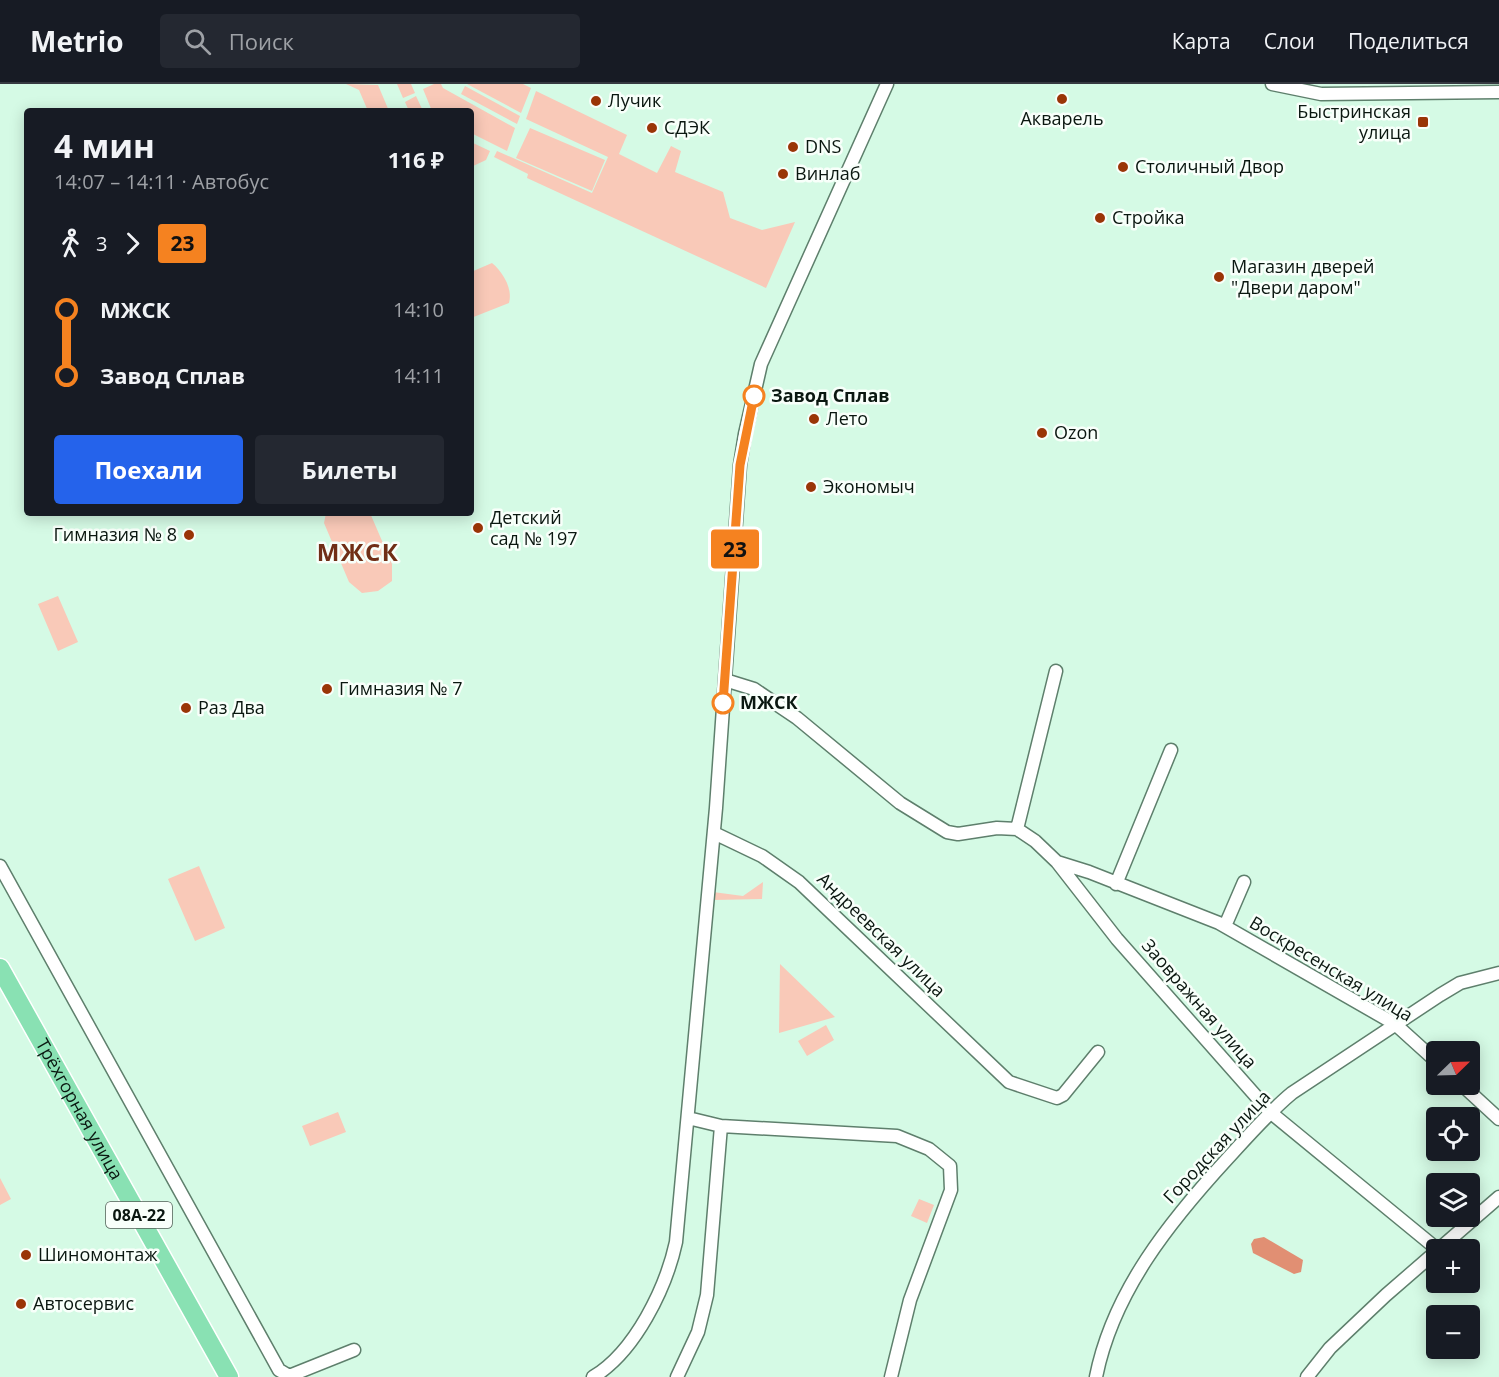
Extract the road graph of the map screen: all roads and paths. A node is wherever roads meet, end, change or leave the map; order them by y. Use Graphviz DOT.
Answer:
graph roads {
  1 [pos="887,84"];
  2 [pos="1272,84"];
  3 [pos="1499,92"];
  4 [pos="1056,670"];
  5 [pos="725,680"];
  6 [pos="1171,750"];
  7 [pos="1017,829"];
  8 [pos="714,833"];
  9 [pos="1058,862"];
  10 [pos="0,866"];
  11 [pos="1244,882"];
  12 [pos="1116,884"];
  13 [pos="1229,929"];
  14 [pos="0,968"];
  15 [pos="1499,973"];
  16 [pos="1395,1024"];
  17 [pos="1098,1052"];
  18 [pos="1426,1052"];
  19 [pos="1473,1095"];
  20 [pos="1270,1112"];
  21 [pos="687,1118"];
  22 [pos="1499,1119"];
  23 [pos="721,1126"];
  24 [pos="1499,1197"];
  25 [pos="1449,1239"];
  26 [pos="1426,1240"];
  27 [pos="1426,1259"];
  28 [pos="354,1350"];
  29 [pos="228,1377"];
  30 [pos="593,1377"];
  31 [pos="676,1377"];
  32 [pos="891,1377"];
  33 [pos="1096,1377"];
  34 [pos="1307,1377"];
  1 -- 5 [label="street"];
  2 -- 3 [label="street"];
  4 -- 7 [label="street"];
  5 -- 7 [label="street"];
  5 -- 8 [label="street"];
  6 -- 12 [label="street"];
  7 -- 9 [label="street"];
  8 -- 17 [label="street, Андреевская улица"];
  8 -- 21 [label="street"];
  9 -- 12 [label="street, Воскресенская улица"];
  9 -- 20 [label="street, Заовражная улица"];
  10 -- 28 [label="street"];
  11 -- 13 [label="street"];
  12 -- 13 [label="street, Воскресенская улица"];
  13 -- 16 [label="street, Воскресенская улица"];
  14 -- 29 [label="highway, Трёхгорная улица / 08А-22"];
  15 -- 16 [label="street, Городская улица"];
  16 -- 18 [label="street, Воскресенская улица"];
  16 -- 20 [label="street, Городская улица"];
  19 -- 22 [label="street"];
  20 -- 26 [label="street, Заовражная улица"];
  20 -- 33 [label="street, Городская улица"];
  21 -- 23 [label="street"];
  21 -- 30 [label="street"];
  23 -- 31 [label="street"];
  23 -- 32 [label="street"];
  24 -- 25 [label="street"];
  27 -- 34 [label="street"];
}
